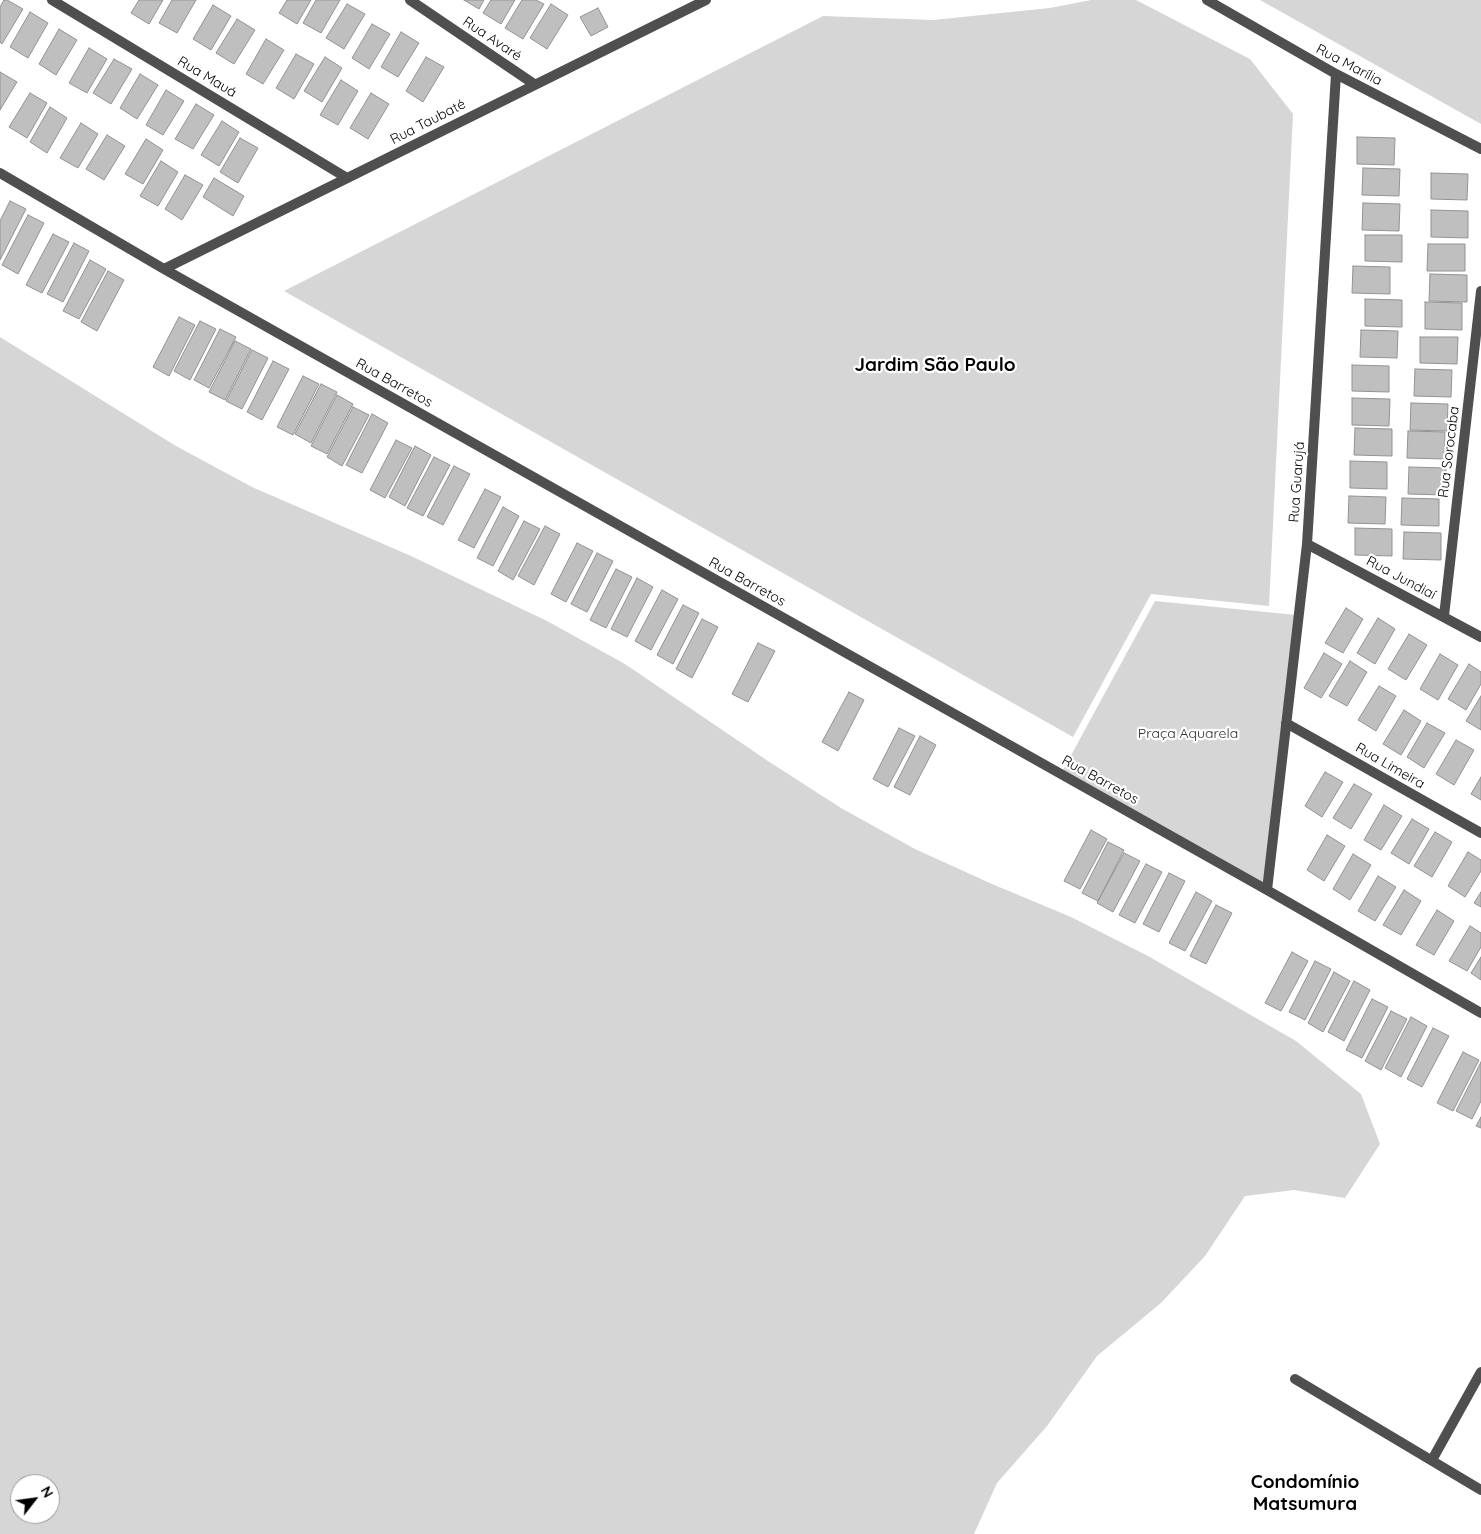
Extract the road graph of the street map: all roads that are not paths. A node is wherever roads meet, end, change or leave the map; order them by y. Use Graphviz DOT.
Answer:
graph roads {
  1 [pos="52,0"];
  2 [pos="410,0"];
  3 [pos="706,0"];
  4 [pos="1207,0"];
  5 [pos="1336,74"];
  6 [pos="534,84"];
  7 [pos="1481,149"];
  8 [pos="0,173"];
  9 [pos="347,178"];
  10 [pos="164,269"];
  11 [pos="1481,291"];
  12 [pos="1307,544"];
  13 [pos="1444,616"];
  14 [pos="1481,637"];
  15 [pos="1286,723"];
  16 [pos="1481,833"];
  17 [pos="1267,890"];
  18 [pos="1481,1013"];
  19 [pos="1481,1372"];
  20 [pos="1295,1379"];
  21 [pos="1432,1460"];
  22 [pos="1481,1490"];
  1 -- 9 [label="street, Rua Mauá"];
  2 -- 6 [label="street, Rua Avaré"];
  3 -- 6 [label="street, Rua Taubaté"];
  4 -- 5 [label="street, Rua Marília"];
  5 -- 7 [label="street, Rua Marília"];
  5 -- 12 [label="street, Rua Guarujá"];
  6 -- 9 [label="street, Rua Taubaté"];
  8 -- 10 [label="street, Rua Barretos"];
  9 -- 10 [label="street, Rua Taubaté"];
  10 -- 17 [label="street, Rua Barretos"];
  11 -- 13 [label="street, Rua Sorocaba"];
  12 -- 13 [label="street, Rua Jundiaí"];
  12 -- 15 [label="street, Rua Guarujá"];
  13 -- 14 [label="street, Rua Jundiaí"];
  15 -- 16 [label="street, Rua Limeira"];
  15 -- 17 [label="street, Rua Guarujá"];
  17 -- 18 [label="street, Rua Barretos"];
  19 -- 21 [label="street"];
  20 -- 21 [label="street"];
  21 -- 22 [label="street"];
}
